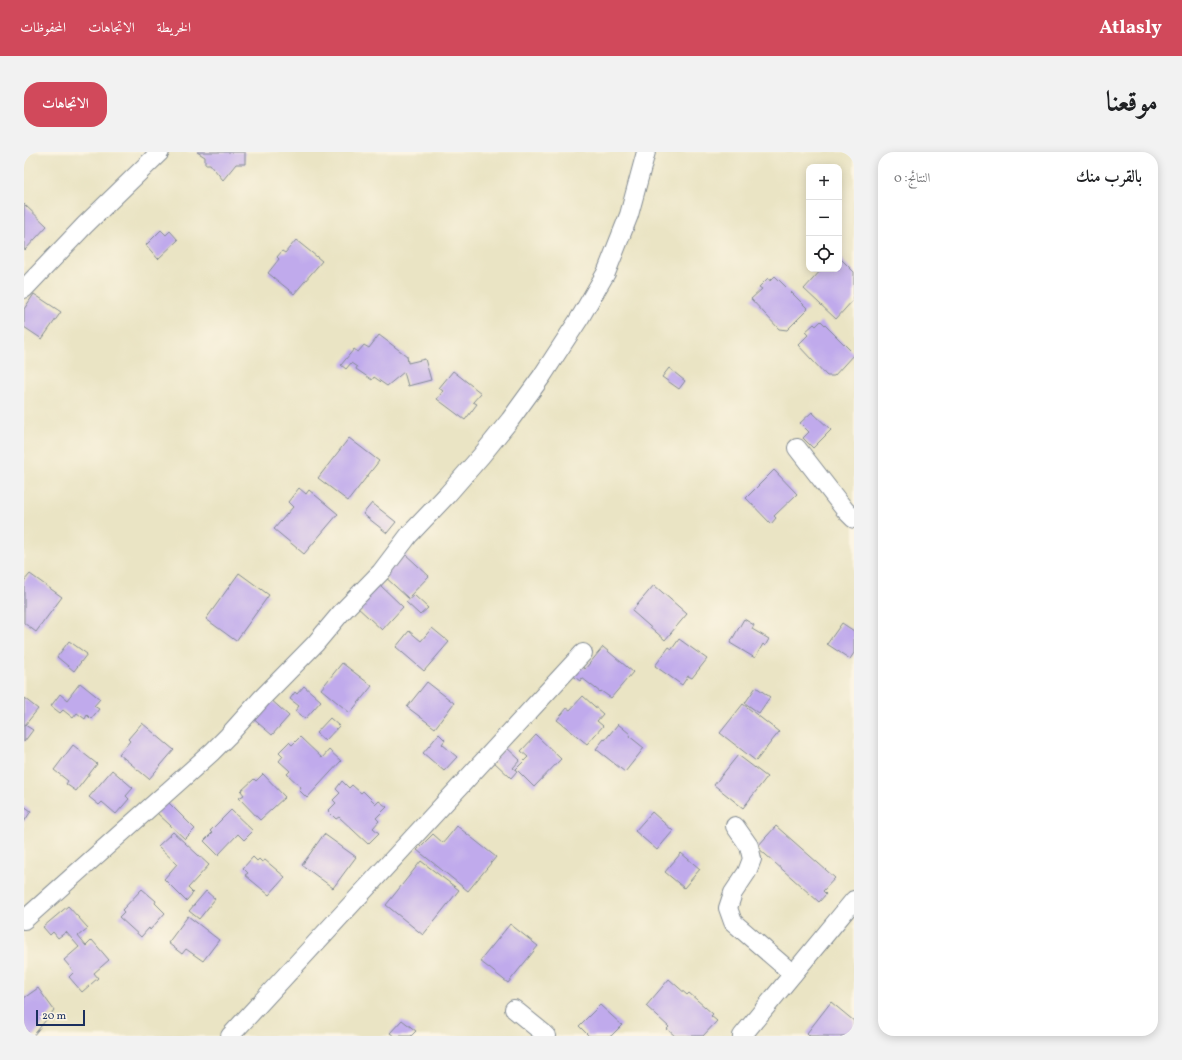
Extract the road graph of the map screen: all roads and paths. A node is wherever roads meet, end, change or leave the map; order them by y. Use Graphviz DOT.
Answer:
graph roads {
  1 [pos="160,152"];
  2 [pos="646,152"];
  3 [pos="24,289"];
  4 [pos="797,448"];
  5 [pos="854,519"];
  6 [pos="583,653"];
  7 [pos="735,826"];
  8 [pos="854,900"];
  9 [pos="24,920"];
  10 [pos="793,974"];
  11 [pos="514,1009"];
  12 [pos="230,1036"];
  13 [pos="547,1036"];
  14 [pos="742,1036"];
  1 -- 3 [label="street"];
  2 -- 9 [label="street"];
  4 -- 5 [label="street"];
  6 -- 12 [label="street"];
  7 -- 10 [label="street"];
  8 -- 10 [label="street"];
  10 -- 14 [label="street"];
  11 -- 13 [label="street"];
}
